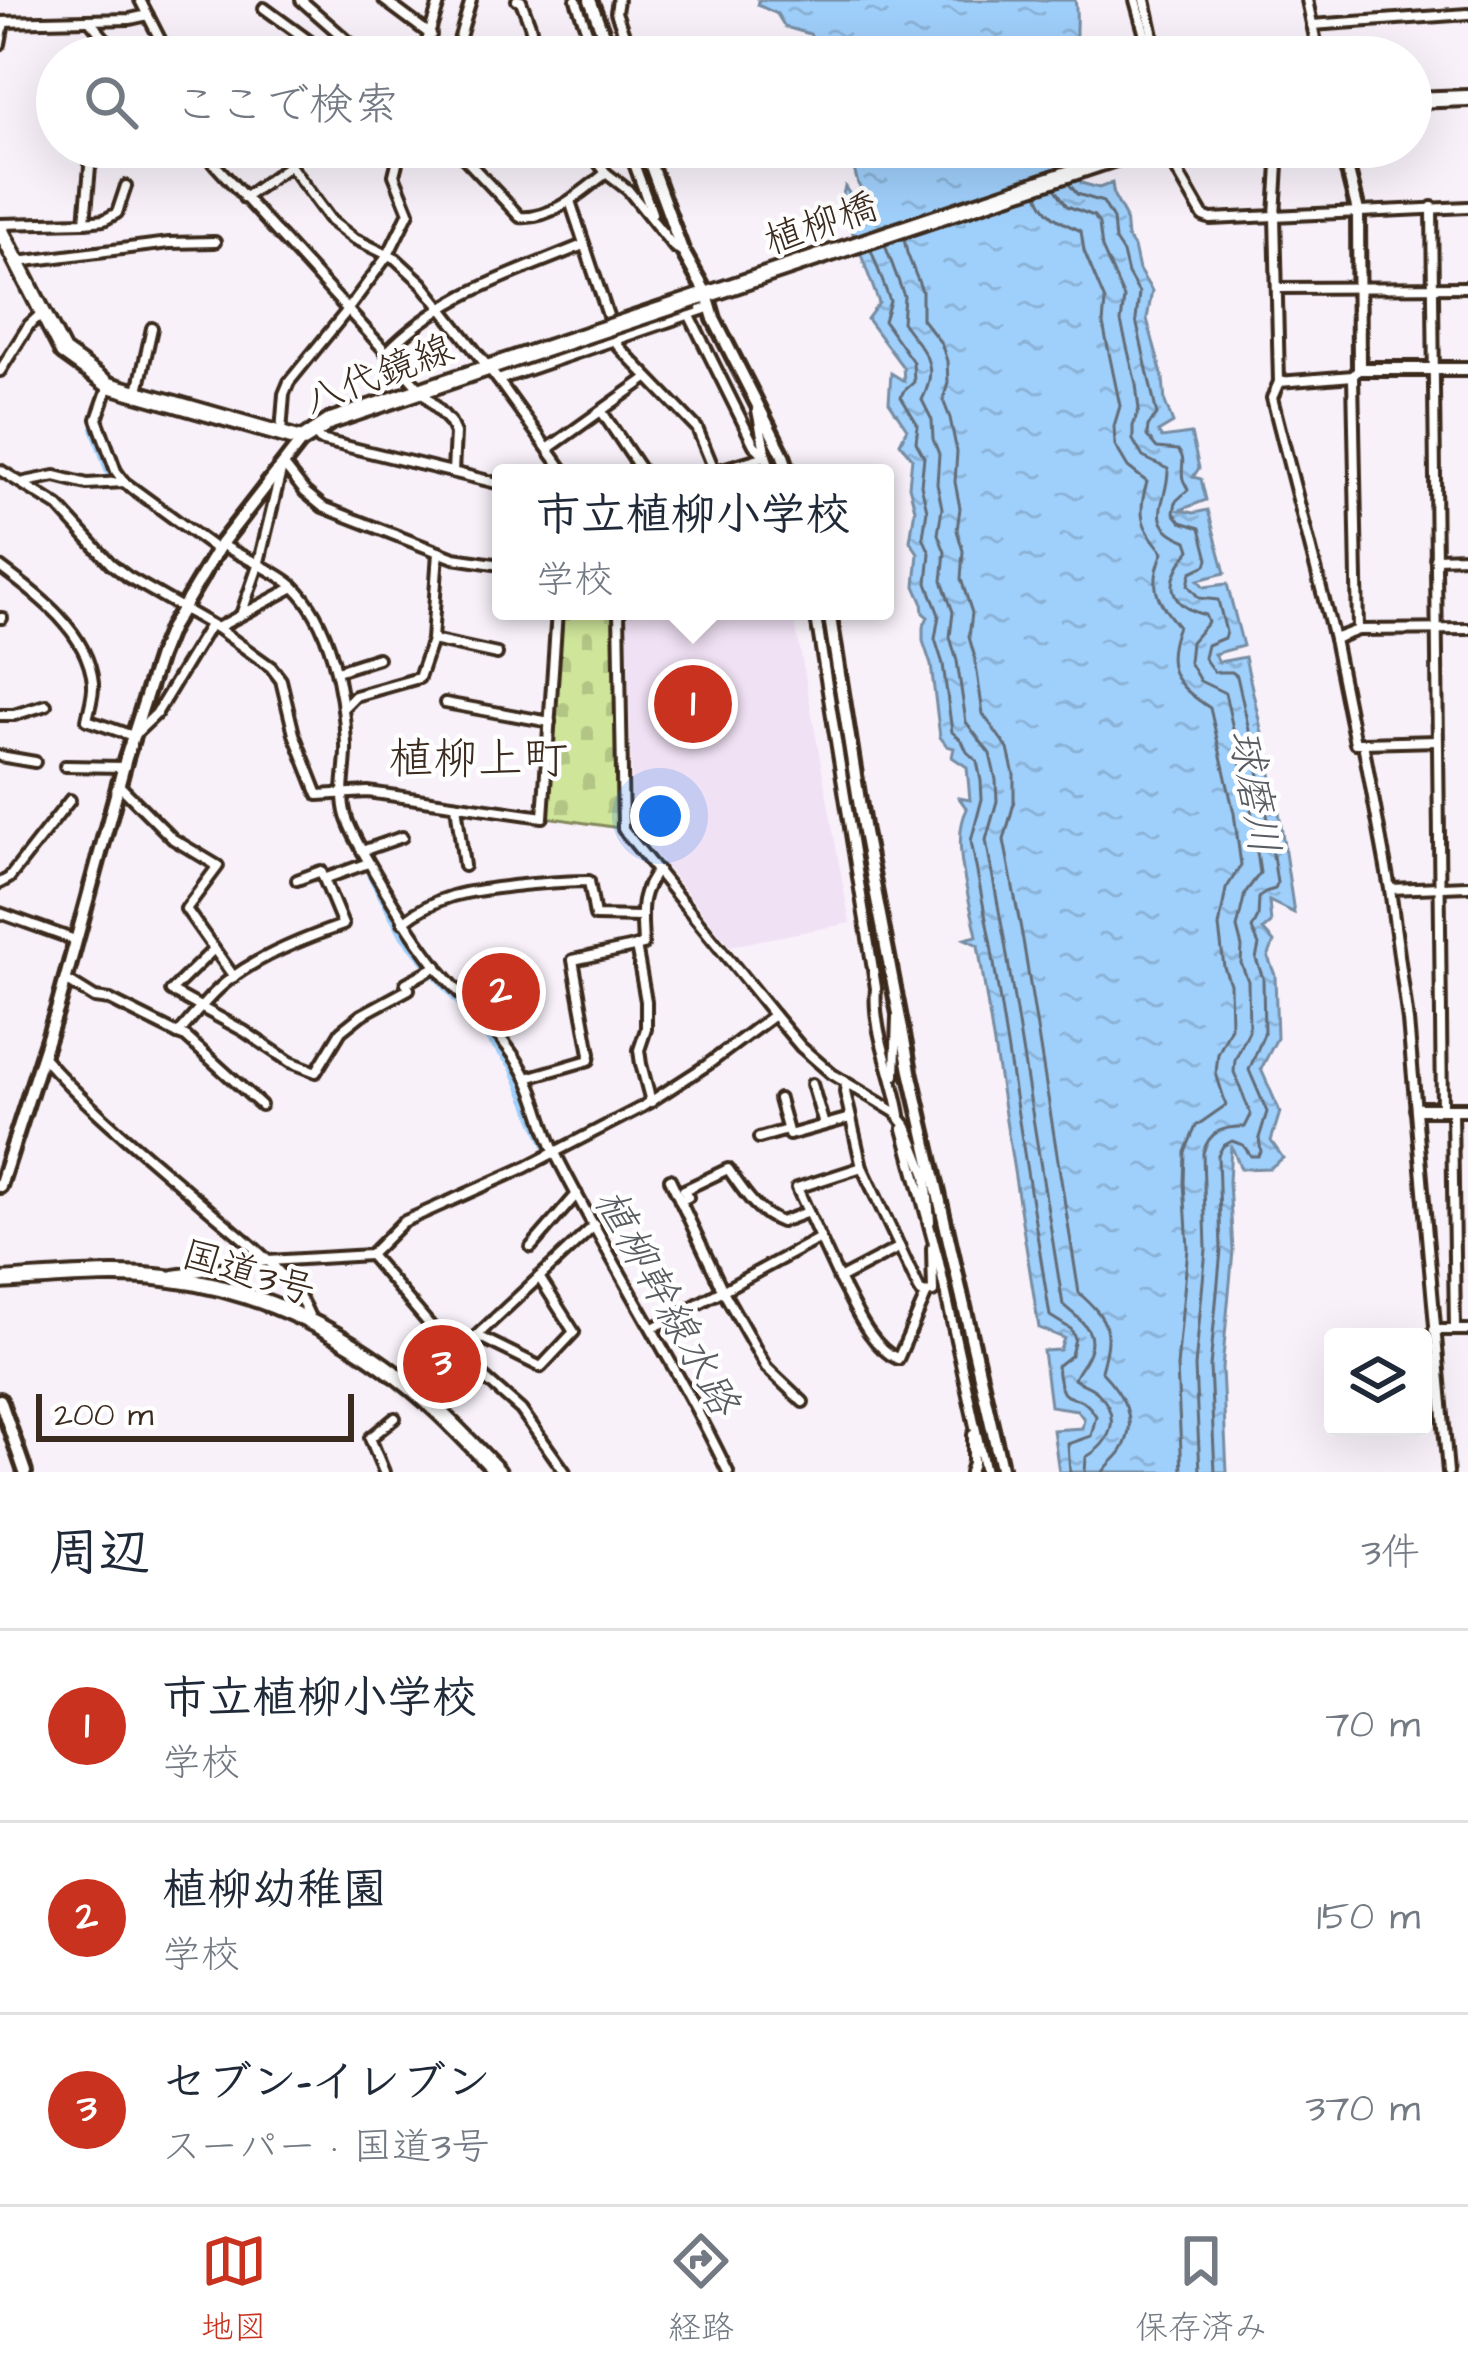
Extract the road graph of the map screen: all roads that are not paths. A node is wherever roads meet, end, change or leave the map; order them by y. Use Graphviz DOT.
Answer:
graph roads {
  1 [pos="140,0"];
  2 [pos="301,0"];
  3 [pos="384,0"];
  4 [pos="440,0"];
  5 [pos="471,0"];
  6 [pos="517,0"];
  7 [pos="576,0"];
  8 [pos="590,0"];
  9 [pos="618,0"];
  10 [pos="1135,0"];
  11 [pos="1145,0"];
  12 [pos="1307,0"];
  13 [pos="263,8"];
  14 [pos="1468,14"];
  15 [pos="148,15"];
  16 [pos="89,20"];
  17 [pos="2,22"];
  18 [pos="1312,25"];
  19 [pos="431,35"];
  20 [pos="102,36"];
  21 [pos="158,36"];
  22 [pos="302,36"];
  23 [pos="337,36"];
  24 [pos="460,36"];
  25 [pos="532,36"];
  26 [pos="589,36"];
  27 [pos="604,36"];
  28 [pos="625,36"];
  29 [pos="1145,36"];
  30 [pos="1153,36"];
  31 [pos="1314,36"];
  32 [pos="0,44"];
  33 [pos="1468,98"];
  34 [pos="1432,99"];
  35 [pos="90,168"];
  36 [pos="218,168"];
  37 [pos="286,168"];
  38 [pos="292,168"];
  39 [pos="396,168"];
  40 [pos="470,168"];
  41 [pos="603,168"];
  42 [pos="636,168"];
  43 [pos="652,168"];
  44 [pos="1087,168"];
  45 [pos="1176,168"];
  46 [pos="1278,168"];
  47 [pos="1347,168"];
  48 [pos="606,172"];
  49 [pos="126,186"];
  50 [pos="244,198"];
  51 [pos="570,202"];
  52 [pos="1432,207"];
  53 [pos="1468,207"];
  54 [pos="1358,211"];
  55 [pos="1275,216"];
  56 [pos="655,220"];
  57 [pos="85,222"];
  58 [pos="0,227"];
  59 [pos="215,242"];
  60 [pos="583,245"];
  61 [pos="682,250"];
  62 [pos="388,254"];
  63 [pos="17,262"];
  64 [pos="1359,287"];
  65 [pos="1433,287"];
  66 [pos="1468,287"];
  67 [pos="1277,288"];
  68 [pos="704,301"];
  69 [pos="441,307"];
  70 [pos="346,312"];
  71 [pos="42,313"];
  72 [pos="152,328"];
  73 [pos="615,339"];
  74 [pos="386,353"];
  75 [pos="487,367"];
  76 [pos="1434,369"];
  77 [pos="1468,369"];
  78 [pos="0,371"];
  79 [pos="1356,373"];
  80 [pos="647,378"];
  81 [pos="498,380"];
  82 [pos="1279,382"];
  83 [pos="109,385"];
  84 [pos="421,389"];
  85 [pos="137,393"];
  86 [pos="755,402"];
  87 [pos="602,412"];
  88 [pos="281,434"];
  89 [pos="307,435"];
  90 [pos="549,448"];
  91 [pos="766,456"];
  92 [pos="283,464"];
  93 [pos="559,464"];
  94 [pos="637,464"];
  95 [pos="709,464"];
  96 [pos="739,464"];
  97 [pos="769,464"];
  98 [pos="785,464"];
  99 [pos="0,470"];
  100 [pos="453,472"];
  101 [pos="23,482"];
  102 [pos="124,482"];
  103 [pos="492,482"];
  104 [pos="219,547"];
  105 [pos="438,552"];
  106 [pos="1468,557"];
  107 [pos="1435,558"];
  108 [pos="492,564"];
  109 [pos="258,566"];
  110 [pos="0,567"];
  111 [pos="294,586"];
  112 [pos="182,610"];
  113 [pos="241,615"];
  114 [pos="556,620"];
  115 [pos="619,620"];
  116 [pos="816,620"];
  117 [pos="830,620"];
  118 [pos="214,626"];
  119 [pos="1468,629"];
  120 [pos="1358,630"];
  121 [pos="1437,630"];
  122 [pos="1334,639"];
  123 [pos="432,640"];
  124 [pos="497,654"];
  125 [pos="378,658"];
  126 [pos="337,671"];
  127 [pos="446,704"];
  128 [pos="46,705"];
  129 [pos="343,709"];
  130 [pos="0,715"];
  131 [pos="550,722"];
  132 [pos="133,736"];
  133 [pos="1437,741"];
  134 [pos="1363,743"];
  135 [pos="0,756"];
  136 [pos="35,762"];
  137 [pos="65,766"];
  138 [pos="124,767"];
  139 [pos="118,785"];
  140 [pos="342,792"];
  141 [pos="70,800"];
  142 [pos="456,806"];
  143 [pos="402,837"];
  144 [pos="362,850"];
  145 [pos="369,862"];
  146 [pos="464,866"];
  147 [pos="658,870"];
  148 [pos="324,879"];
  149 [pos="298,880"];
  150 [pos="0,883"];
  151 [pos="1439,886"];
  152 [pos="1468,886"];
  153 [pos="1390,889"];
  154 [pos="0,913"];
  155 [pos="642,917"];
  156 [pos="403,922"];
  157 [pos="75,940"];
  158 [pos="636,946"];
  159 [pos="214,949"];
  160 [pos="437,966"];
  161 [pos="234,976"];
  162 [pos="65,979"];
  163 [pos="201,1008"];
  164 [pos="898,1010"];
  165 [pos="774,1015"];
  166 [pos="178,1034"];
  167 [pos="42,1056"];
  168 [pos="527,1078"];
  169 [pos="812,1084"];
  170 [pos="846,1084"];
  171 [pos="895,1087"];
  172 [pos="778,1099"];
  173 [pos="651,1102"];
  174 [pos="261,1105"];
  175 [pos="1417,1109"];
  176 [pos="1447,1109"];
  177 [pos="1468,1109"];
  178 [pos="850,1118"];
  179 [pos="901,1120"];
  180 [pos="824,1125"];
  181 [pos="787,1130"];
  182 [pos="759,1138"];
  183 [pos="555,1153"];
  184 [pos="862,1167"];
  185 [pos="930,1174"];
  186 [pos="670,1179"];
  187 [pos="0,1186"];
  188 [pos="578,1194"];
  189 [pos="680,1201"];
  190 [pos="808,1213"];
  191 [pos="595,1226"];
  192 [pos="820,1238"];
  193 [pos="932,1244"];
  194 [pos="900,1246"];
  195 [pos="531,1247"];
  196 [pos="370,1255"];
  197 [pos="268,1261"];
  198 [pos="160,1277"];
  199 [pos="539,1277"];
  200 [pos="839,1279"];
  201 [pos="0,1281"];
  202 [pos="723,1291"];
  203 [pos="928,1292"];
  204 [pos="311,1323"];
  205 [pos="653,1328"];
  206 [pos="1434,1330"];
  207 [pos="1455,1330"];
  208 [pos="1468,1330"];
  209 [pos="477,1336"];
  210 [pos="457,1354"];
  211 [pos="979,1366"];
  212 [pos="0,1400"];
  213 [pos="803,1402"];
  214 [pos="973,1416"];
  215 [pos="395,1418"];
  216 [pos="25,1472"];
  217 [pos="384,1472"];
  218 [pos="498,1472"];
  219 [pos="565,1472"];
  220 [pos="728,1472"];
  221 [pos="970,1472"];
  222 [pos="985,1472"];
  223 [pos="1002,1472"];
  224 [pos="1448,1472"];
  1 -- 15 [label="street"];
  2 -- 23 [label="street"];
  3 -- 19 [label="street"];
  4 -- 19 [label="street"];
  5 -- 24 [label="street"];
  6 -- 25 [label="street"];
  7 -- 26 [label="street"];
  8 -- 27 [label="street"];
  9 -- 28 [label="street"];
  10 -- 29 [label="street"];
  11 -- 30 [label="street"];
  12 -- 18 [label="street"];
  13 -- 22 [label="street"];
  14 -- 18 [label="street"];
  15 -- 16 [label="street"];
  15 -- 21 [label="street"];
  16 -- 17 [label="street"];
  16 -- 20 [label="street"];
  17 -- 32 [label="street"];
  18 -- 31 [label="street"];
  33 -- 34 [label="main road"];
  35 -- 57 [label="street"];
  36 -- 50 [label="street"];
  37 -- 50 [label="street"];
  38 -- 62 [label="street"];
  39 -- 62 [label="street"];
  40 -- 51 [label="street"];
  41 -- 48 [label="street"];
  42 -- 56 [label="street"];
  43 -- 61 [label="street"];
  44 -- 68 [label="main road, 植柳橋"];
  45 -- 55 [label="street"];
  46 -- 55 [label="street"];
  47 -- 54 [label="street"];
  48 -- 51 [label="street"];
  48 -- 56 [label="street"];
  49 -- 57 [label="street"];
  50 -- 70 [label="street"];
  51 -- 60 [label="street"];
  52 -- 53 [label="street"];
  52 -- 54 [label="street"];
  52 -- 65 [label="street"];
  54 -- 55 [label="street"];
  54 -- 64 [label="street"];
  55 -- 67 [label="street"];
  56 -- 61 [label="street"];
  57 -- 58 [label="street"];
  58 -- 63 [label="main road, 八代鏡線"];
  59 -- 63 [label="street"];
  60 -- 69 [label="street"];
  60 -- 73 [label="street"];
  61 -- 68 [label="street"];
  62 -- 69 [label="street"];
  62 -- 70 [label="street"];
  63 -- 71 [label="main road, 八代鏡線"];
  64 -- 65 [label="street"];
  64 -- 67 [label="street"];
  64 -- 79 [label="street"];
  65 -- 66 [label="street"];
  65 -- 76 [label="street"];
  67 -- 82 [label="street"];
  68 -- 73 [label="street"];
  68 -- 75 [label="main road, 八代鏡線, bridge"];
  68 -- 86 [label="street"];
  68 -- 91 [label="street"];
  69 -- 74 [label="street"];
  69 -- 75 [label="street"];
  70 -- 74 [label="street"];
  70 -- 88 [label="street"];
  71 -- 78 [label="street"];
  71 -- 83 [label="main road, 八代鏡線"];
  72 -- 85 [label="street"];
  73 -- 80 [label="street"];
  73 -- 81 [label="street"];
  74 -- 84 [label="street"];
  75 -- 81 [label="street"];
  75 -- 84 [label="main road, 八代鏡線"];
  76 -- 77 [label="street"];
  76 -- 79 [label="street"];
  76 -- 107 [label="street"];
  79 -- 82 [label="street"];
  79 -- 120 [label="street"];
  80 -- 87 [label="street"];
  80 -- 95 [label="street"];
  81 -- 90 [label="street"];
  82 -- 122 [label="street"];
  83 -- 85 [label="main road, 八代鏡線"];
  83 -- 102 [label="street"];
  84 -- 89 [label="main road, 八代鏡線"];
  84 -- 100 [label="street"];
  85 -- 88 [label="main road, 八代鏡線"];
  86 -- 91 [label="street"];
  86 -- 98 [label="street"];
  87 -- 90 [label="street"];
  87 -- 94 [label="street"];
  88 -- 89 [label="main road, 八代鏡線"];
  89 -- 92 [label="street"];
  89 -- 100 [label="street"];
  90 -- 93 [label="street"];
  91 -- 96 [label="street"];
  91 -- 97 [label="street"];
  92 -- 104 [label="street"];
  92 -- 105 [label="street"];
  92 -- 109 [label="street"];
  99 -- 101 [label="street"];
  100 -- 103 [label="street"];
  101 -- 102 [label="street"];
  101 -- 112 [label="street"];
  102 -- 104 [label="street"];
  104 -- 109 [label="street"];
  104 -- 112 [label="street"];
  105 -- 108 [label="street"];
  105 -- 123 [label="street"];
  106 -- 107 [label="street"];
  107 -- 121 [label="street"];
  109 -- 111 [label="street"];
  109 -- 113 [label="street"];
  110 -- 132 [label="street"];
  111 -- 113 [label="street"];
  111 -- 126 [label="street"];
  112 -- 118 [label="street"];
  112 -- 132 [label="street"];
  113 -- 118 [label="street"];
  114 -- 131 [label="street"];
  115 -- 147 [label="street"];
  116 -- 171 [label="street"];
  117 -- 164 [label="street"];
  118 -- 132 [label="street"];
  118 -- 140 [label="street"];
  119 -- 121 [label="street"];
  120 -- 121 [label="street"];
  120 -- 122 [label="street"];
  121 -- 133 [label="street"];
  122 -- 134 [label="street"];
  123 -- 124 [label="street"];
  123 -- 129 [label="street"];
  125 -- 126 [label="street"];
  126 -- 129 [label="street"];
  127 -- 131 [label="street"];
  128 -- 130 [label="street"];
  129 -- 140 [label="street"];
  131 -- 142 [label="street"];
  132 -- 138 [label="street"];
  133 -- 134 [label="street"];
  133 -- 151 [label="street"];
  134 -- 153 [label="street"];
  135 -- 136 [label="street"];
  137 -- 138 [label="street"];
  138 -- 139 [label="street"];
  139 -- 157 [label="street"];
  139 -- 159 [label="street"];
  140 -- 142 [label="street"];
  140 -- 144 [label="street"];
  141 -- 150 [label="street"];
  142 -- 146 [label="street"];
  143 -- 144 [label="street"];
  144 -- 145 [label="street"];
  145 -- 148 [label="street"];
  145 -- 156 [label="street"];
  147 -- 155 [label="street"];
  147 -- 165 [label="street"];
  148 -- 149 [label="street"];
  148 -- 161 [label="street"];
  151 -- 152 [label="street"];
  151 -- 153 [label="street"];
  151 -- 176 [label="street"];
  153 -- 175 [label="street"];
  154 -- 157 [label="street"];
  155 -- 156 [label="street"];
  155 -- 158 [label="street"];
  156 -- 160 [label="street"];
  157 -- 162 [label="street"];
  158 -- 168 [label="street"];
  158 -- 173 [label="street"];
  159 -- 161 [label="street"];
  159 -- 163 [label="street"];
  160 -- 163 [label="street"];
  160 -- 168 [label="street"];
  161 -- 163 [label="street"];
  162 -- 166 [label="street"];
  162 -- 167 [label="street"];
  163 -- 166 [label="street"];
  164 -- 171 [label="street"];
  164 -- 185 [label="street"];
  165 -- 170 [label="street"];
  165 -- 173 [label="street"];
  166 -- 174 [label="street"];
  167 -- 187 [label="street"];
  167 -- 197 [label="street"];
  168 -- 183 [label="street"];
  169 -- 180 [label="street"];
  170 -- 178 [label="street"];
  170 -- 179 [label="street"];
  171 -- 179 [label="street"];
  172 -- 181 [label="street"];
  173 -- 183 [label="street"];
  175 -- 176 [label="street"];
  175 -- 206 [label="street"];
  176 -- 177 [label="street"];
  176 -- 207 [label="street"];
  178 -- 180 [label="street"];
  178 -- 184 [label="street"];
  179 -- 185 [label="street"];
  179 -- 193 [label="street"];
  180 -- 181 [label="street"];
  181 -- 182 [label="street"];
  183 -- 188 [label="street"];
  183 -- 196 [label="street"];
  184 -- 190 [label="street"];
  184 -- 194 [label="street"];
  185 -- 193 [label="street"];
  185 -- 211 [label="street"];
  186 -- 189 [label="street"];
  188 -- 191 [label="street"];
  188 -- 195 [label="street"];
  189 -- 190 [label="street"];
  189 -- 202 [label="street"];
  190 -- 192 [label="street"];
  191 -- 199 [label="street"];
  191 -- 205 [label="street"];
  192 -- 200 [label="street"];
  192 -- 202 [label="street"];
  193 -- 203 [label="street"];
  193 -- 214 [label="street"];
  194 -- 200 [label="street"];
  194 -- 203 [label="street"];
  196 -- 197 [label="street"];
  196 -- 210 [label="street"];
  197 -- 198 [label="street"];
  197 -- 204 [label="street"];
  198 -- 201 [label="main road, 国道3号"];
  198 -- 204 [label="main road, 国道3号"];
  199 -- 209 [label="street"];
  199 -- 209 [label="street"];
  200 -- 203 [label="street"];
  202 -- 205 [label="street"];
  202 -- 213 [label="street"];
  204 -- 218 [label="main road, 国道3号"];
  205 -- 220 [label="street"];
  206 -- 207 [label="street"];
  206 -- 224 [label="street"];
  207 -- 208 [label="street"];
  209 -- 210 [label="street"];
  210 -- 219 [label="street"];
  211 -- 214 [label="street"];
  211 -- 223 [label="street"];
  212 -- 216 [label="street"];
  214 -- 221 [label="street"];
  214 -- 222 [label="street"];
  215 -- 217 [label="street"];
}
